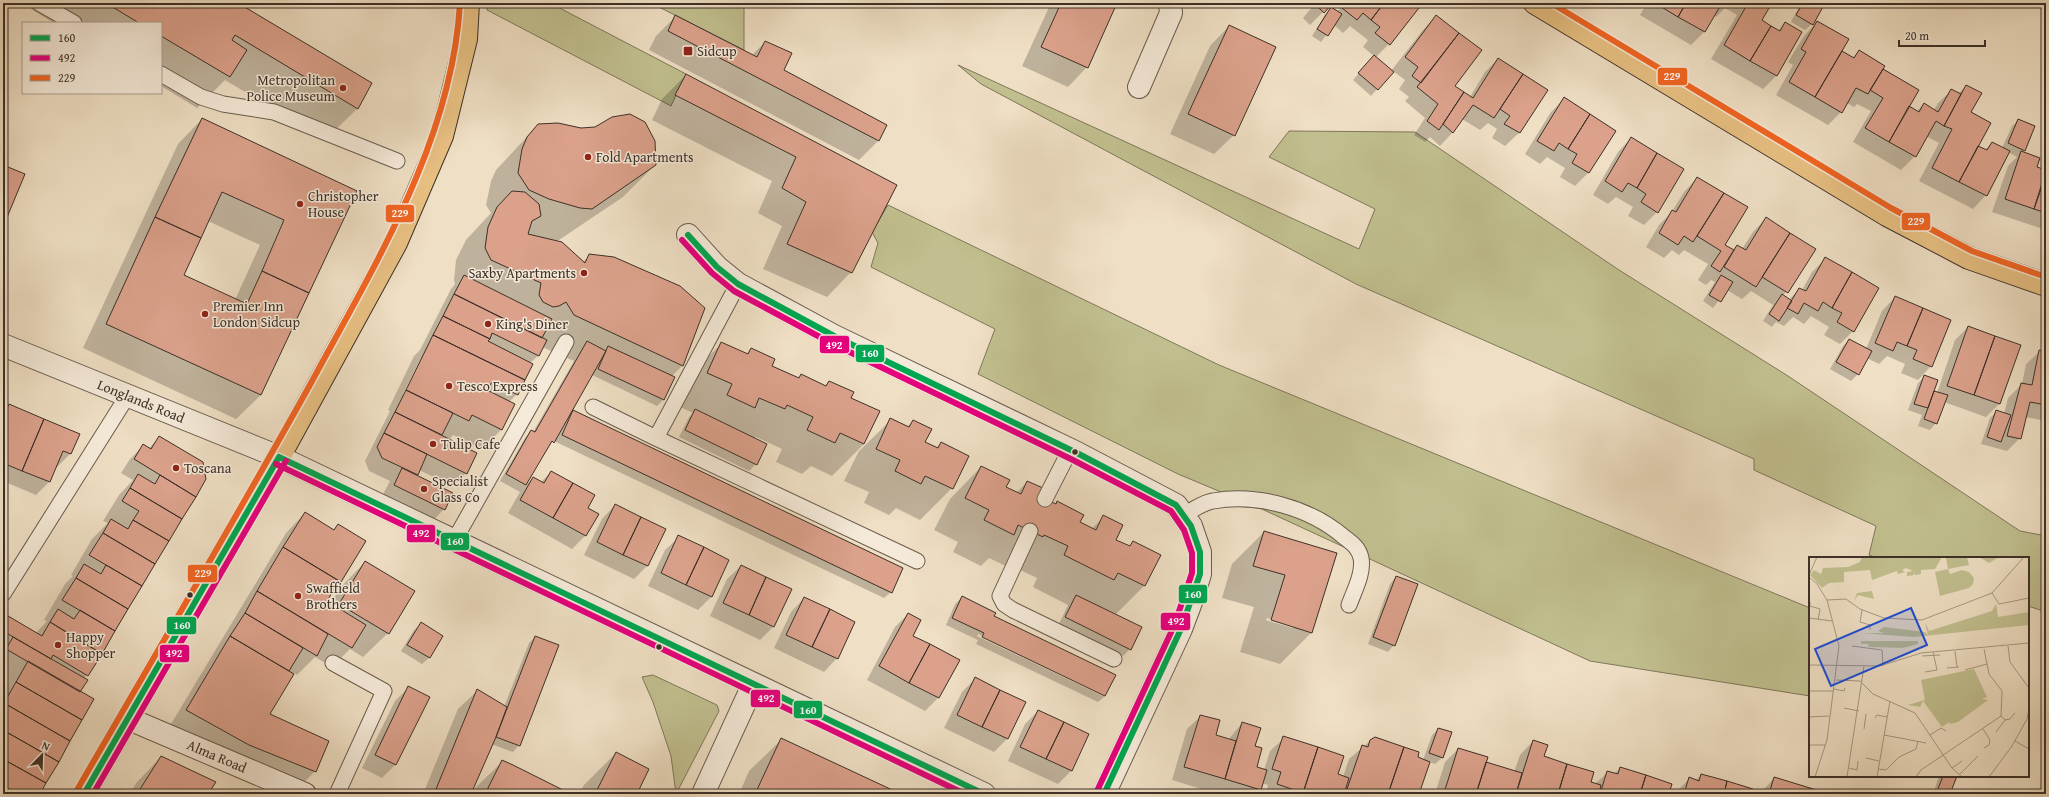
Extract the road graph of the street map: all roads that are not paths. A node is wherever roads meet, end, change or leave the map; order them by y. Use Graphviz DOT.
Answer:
graph roads {
  1 [pos="39,3"];
  2 [pos="468,3"];
  3 [pos="1170,3"];
  4 [pos="1535,3"];
  5 [pos="72,22"];
  6 [pos="162,75"];
  7 [pos="1139,87"];
  8 [pos="397,161"];
  9 [pos="688,235"];
  10 [pos="738,284"];
  11 [pos="2046,285"];
  12 [pos="566,342"];
  13 [pos="3,345"];
  14 [pos="128,395"];
  15 [pos="593,407"];
  16 [pos="656,438"];
  17 [pos="1070,450"];
  18 [pos="279,457"];
  19 [pos="1045,499"];
  20 [pos="1183,515"];
  21 [pos="1030,531"];
  22 [pos="454,541"];
  23 [pos="916,561"];
  24 [pos="3,594"];
  25 [pos="1349,605"];
  26 [pos="1114,659"];
  27 [pos="333,663"];
  28 [pos="753,685"];
  29 [pos="129,719"];
  30 [pos="84,794"];
  31 [pos="305,794"];
  32 [pos="336,794"];
  33 [pos="703,794"];
  34 [pos="984,794"];
  35 [pos="1104,794"];
  1 -- 5 [label="lane"];
  2 -- 18 [label="main road"];
  3 -- 7 [label="street"];
  4 -- 11 [label="main road"];
  6 -- 8 [label="lane"];
  9 -- 10 [label="street"];
  10 -- 16 [label="lane"];
  10 -- 17 [label="street"];
  12 -- 22 [label="lane"];
  13 -- 14 [label="street, Longlands Road"];
  14 -- 18 [label="street, Longlands Road"];
  14 -- 24 [label="lane"];
  15 -- 16 [label="lane"];
  16 -- 23 [label="lane"];
  17 -- 19 [label="lane"];
  17 -- 20 [label="street"];
  18 -- 22 [label="street, Longlands Road"];
  18 -- 29 [label="main road"];
  20 -- 25 [label="lane"];
  20 -- 35 [label="street"];
  21 -- 26 [label="lane"];
  22 -- 28 [label="street, Longlands Road"];
  27 -- 32 [label="lane"];
  28 -- 33 [label="street"];
  28 -- 34 [label="street, Longlands Road"];
  29 -- 30 [label="main road"];
  29 -- 31 [label="street, Alma Road"];
}
